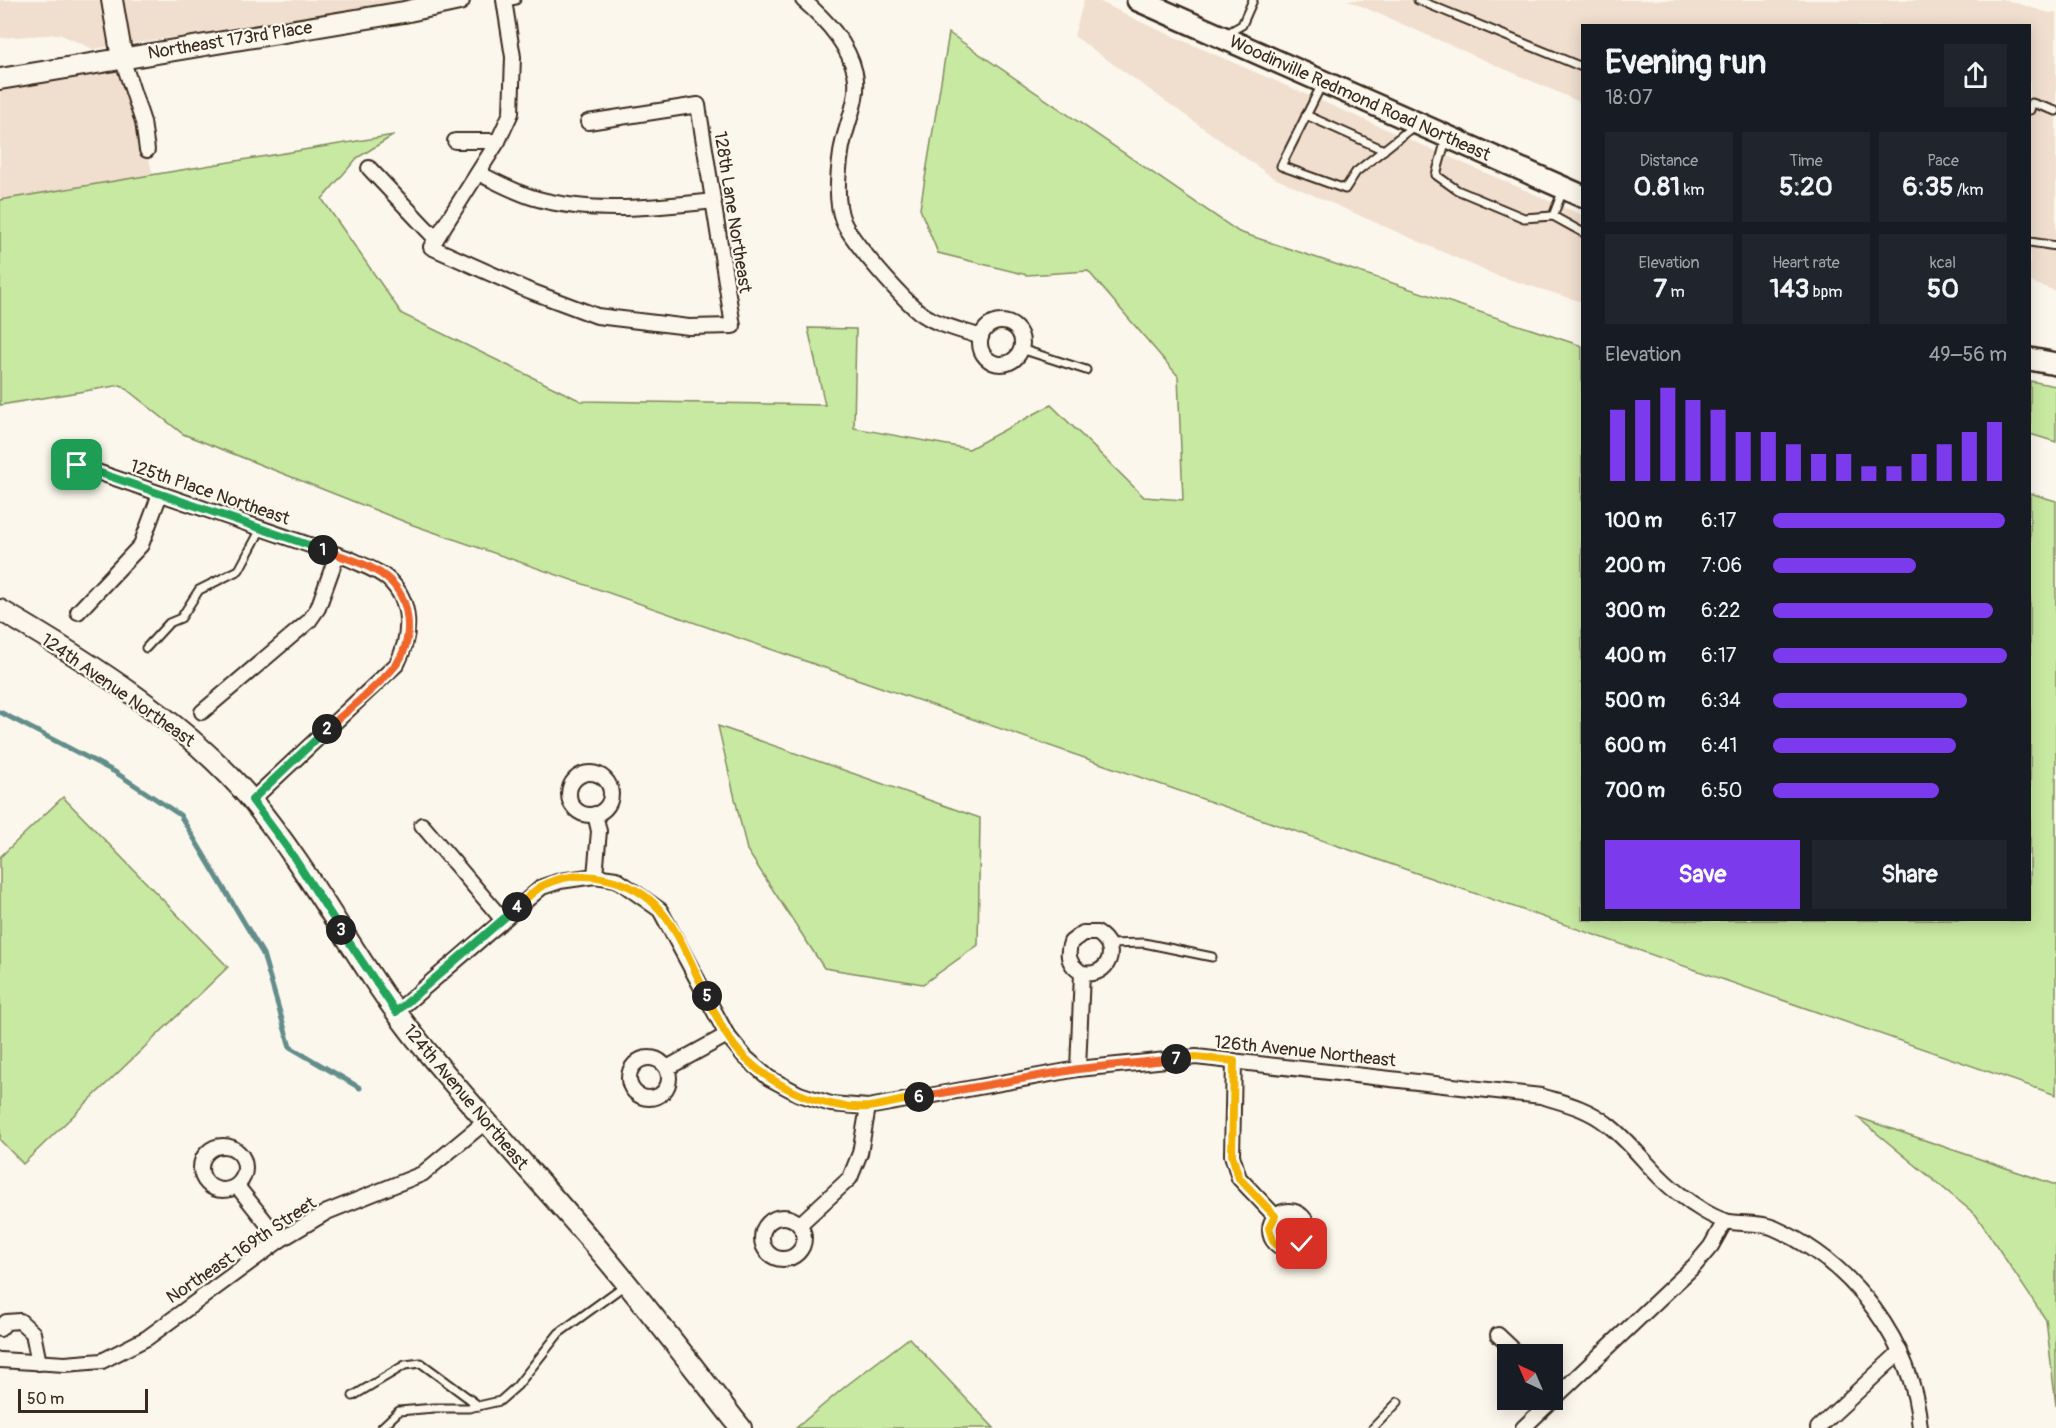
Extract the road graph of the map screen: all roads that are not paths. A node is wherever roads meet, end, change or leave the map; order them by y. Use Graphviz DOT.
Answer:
graph roads {
  1 [pos="112,0"];
  2 [pos="459,0"];
  3 [pos="803,0"];
  4 [pos="1138,0"];
  5 [pos="1253,0"];
  6 [pos="1418,0"];
  7 [pos="509,1"];
  8 [pos="1221,37"];
  9 [pos="122,58"];
  10 [pos="1581,68"];
  11 [pos="0,79"];
  12 [pos="1323,82"];
  13 [pos="2031,106"];
  14 [pos="2056,111"];
  15 [pos="1306,115"];
  16 [pos="588,122"];
  17 [pos="1418,123"];
  18 [pos="1446,137"];
  19 [pos="455,141"];
  20 [pos="498,141"];
  21 [pos="147,150"];
  22 [pos="1384,150"];
  23 [pos="369,168"];
  24 [pos="478,173"];
  25 [pos="1573,192"];
  26 [pos="714,201"];
  27 [pos="1553,216"];
  28 [pos="1581,231"];
  29 [pos="433,242"];
  30 [pos="2031,242"];
  31 [pos="2056,246"];
  32 [pos="981,337"];
  33 [pos="1021,349"];
  34 [pos="2031,359"];
  35 [pos="2056,364"];
  36 [pos="1086,370"];
  37 [pos="77,465"];
  38 [pos="160,494"];
  39 [pos="261,529"];
  40 [pos="337,555"];
  41 [pos="0,610"];
  42 [pos="78,612"];
  43 [pos="146,648"];
  44 [pos="202,712"];
  45 [pos="252,800"];
  46 [pos="595,814"];
  47 [pos="422,825"];
  48 [pos="596,876"];
  49 [pos="502,919"];
  50 [pos="1109,944"];
  51 [pos="1212,957"];
  52 [pos="1082,973"];
  53 [pos="396,1012"];
  54 [pos="727,1035"];
  55 [pos="1234,1061"];
  56 [pos="667,1068"];
  57 [pos="1078,1069"];
  58 [pos="868,1107"];
  59 [pos="485,1122"];
  60 [pos="237,1186"];
  61 [pos="1275,1216"];
  62 [pos="1725,1221"];
  63 [pos="799,1225"];
  64 [pos="280,1240"];
  65 [pos="626,1284"];
  66 [pos="0,1329"];
  67 [pos="1498,1335"];
  68 [pos="1507,1344"];
  69 [pos="1900,1352"];
  70 [pos="0,1360"];
  71 [pos="39,1363"];
  72 [pos="1563,1385"];
  73 [pos="352,1396"];
  74 [pos="1398,1402"];
  75 [pos="479,1406"];
  76 [pos="1539,1410"];
  77 [pos="381,1428"];
  78 [pos="741,1428"];
  79 [pos="1373,1428"];
  80 [pos="1523,1428"];
  81 [pos="1818,1428"];
  82 [pos="1920,1428"];
  1 -- 9 [label="street"];
  2 -- 9 [label="street, Northeast 173rd Place"];
  3 -- 32 [label="street"];
  4 -- 8 [label="main road, Woodinville Redmond Road Northeast"];
  5 -- 8 [label="lane"];
  6 -- 10 [label="lane"];
  7 -- 20 [label="street"];
  8 -- 12 [label="main road, Woodinville Redmond Road Northeast"];
  9 -- 11 [label="street, Northeast 173rd Place"];
  9 -- 21 [label="street"];
  12 -- 15 [label="lane"];
  12 -- 17 [label="main road, Woodinville Redmond Road Northeast"];
  13 -- 14 [label="lane"];
  15 -- 22 [label="lane"];
  15 -- 22 [label="lane"];
  16 -- 26 [label="street, 128th Lane Northeast"];
  17 -- 18 [label="main road, Woodinville Redmond Road Northeast"];
  17 -- 22 [label="lane"];
  18 -- 25 [label="main road, Woodinville Redmond Road Northeast"];
  18 -- 27 [label="lane"];
  19 -- 20 [label="street"];
  20 -- 24 [label="street"];
  23 -- 29 [label="street"];
  24 -- 26 [label="street"];
  24 -- 29 [label="street"];
  25 -- 27 [label="lane"];
  26 -- 29 [label="street, 128th Lane Northeast"];
  27 -- 28 [label="lane"];
  30 -- 31 [label="lane"];
  32 -- 33 [label="street"];
  32 -- 33 [label="street"];
  33 -- 36 [label="lane"];
  34 -- 35 [label="main road"];
  37 -- 38 [label="street, 125th Place Northeast"];
  38 -- 39 [label="street, 125th Place Northeast"];
  38 -- 42 [label="street"];
  39 -- 40 [label="street, 125th Place Northeast"];
  39 -- 43 [label="lane"];
  40 -- 44 [label="street"];
  40 -- 45 [label="street, 125th Place Northeast"];
  41 -- 45 [label="street, 124th Avenue Northeast"];
  45 -- 53 [label="street, 124th Avenue Northeast"];
  46 -- 48 [label="street"];
  47 -- 49 [label="street"];
  48 -- 49 [label="street"];
  48 -- 54 [label="street, 126th Avenue Northeast"];
  49 -- 53 [label="street"];
  50 -- 51 [label="lane"];
  50 -- 52 [label="street"];
  50 -- 52 [label="street"];
  52 -- 57 [label="street"];
  53 -- 59 [label="street, 124th Avenue Northeast"];
  54 -- 56 [label="street"];
  54 -- 58 [label="street, 126th Avenue Northeast"];
  55 -- 57 [label="street, 126th Avenue Northeast"];
  55 -- 61 [label="street"];
  55 -- 62 [label="street, 126th Avenue Northeast"];
  57 -- 58 [label="street, 126th Avenue Northeast"];
  58 -- 63 [label="street"];
  59 -- 64 [label="street, Northeast 169th Street"];
  59 -- 65 [label="street, 124th Avenue Northeast"];
  60 -- 64 [label="street"];
  62 -- 69 [label="street, 126th Avenue Northeast"];
  62 -- 72 [label="street"];
  64 -- 71 [label="street, Northeast 169th Street"];
  65 -- 75 [label="lane"];
  65 -- 78 [label="street, 124th Avenue Northeast"];
  66 -- 71 [label="street"];
  67 -- 68 [label="street"];
  69 -- 81 [label="street"];
  69 -- 82 [label="street, 126th Avenue Northeast"];
  70 -- 71 [label="street, Northeast 169th Street"];
  73 -- 75 [label="lane"];
  74 -- 79 [label="lane"];
  75 -- 77 [label="lane"];
  76 -- 80 [label="street"];
}
